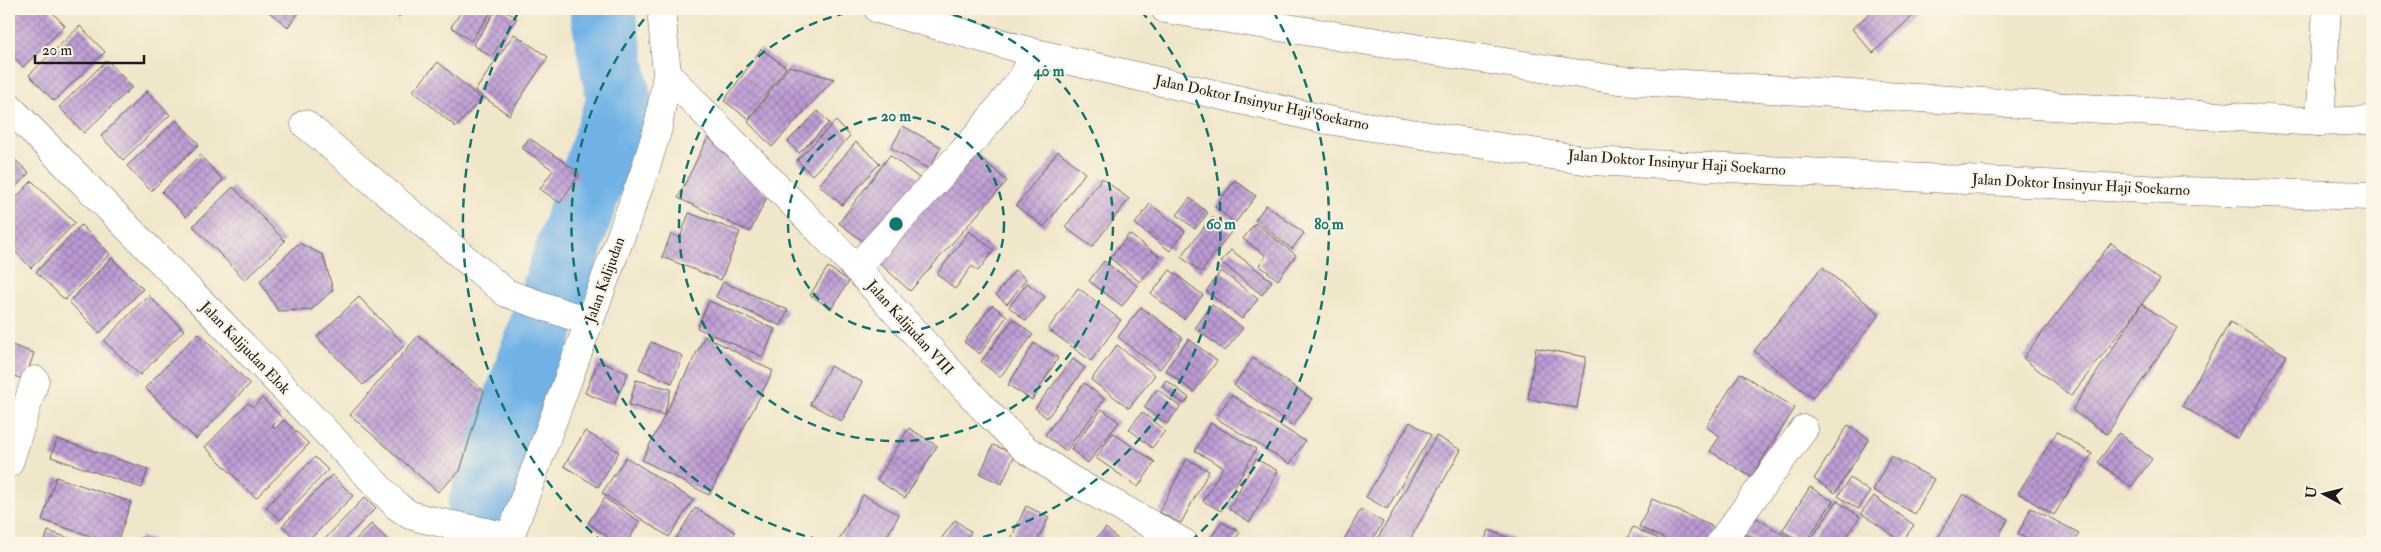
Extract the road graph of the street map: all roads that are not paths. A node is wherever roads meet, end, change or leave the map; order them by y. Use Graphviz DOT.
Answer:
graph roads {
  1 [pos="661,9"];
  2 [pos="878,9"];
  3 [pos="1165,9"];
  4 [pos="2327,9"];
  5 [pos="1036,53"];
  6 [pos="667,74"];
  7 [pos="9,107"];
  8 [pos="2372,120"];
  9 [pos="2320,122"];
  10 [pos="305,124"];
  11 [pos="2372,196"];
  12 [pos="856,268"];
  13 [pos="581,319"];
  14 [pos="35,380"];
  15 [pos="1804,429"];
  16 [pos="9,463"];
  17 [pos="506,538"];
  18 [pos="1184,543"];
  19 [pos="1720,543"];
  1 -- 6 [label="main road, Jalan Kalijudan"];
  2 -- 5 [label="main road, Jalan Doktor Insinyur Haji Soekarno"];
  3 -- 9 [label="main road"];
  4 -- 9 [label="main road"];
  5 -- 11 [label="main road, Jalan Doktor Insinyur Haji Soekarno"];
  5 -- 12 [label="main road"];
  6 -- 12 [label="main road, Jalan Kalijudan VIII"];
  6 -- 13 [label="main road, Jalan Kalijudan"];
  7 -- 17 [label="main road, Jalan Kalijudan Elok"];
  8 -- 9 [label="main road"];
  10 -- 13 [label="main road"];
  12 -- 18 [label="main road, Jalan Kalijudan VIII"];
  13 -- 17 [label="main road, Jalan Kalijudan"];
  14 -- 16 [label="main road"];
  15 -- 19 [label="main road"];
}
